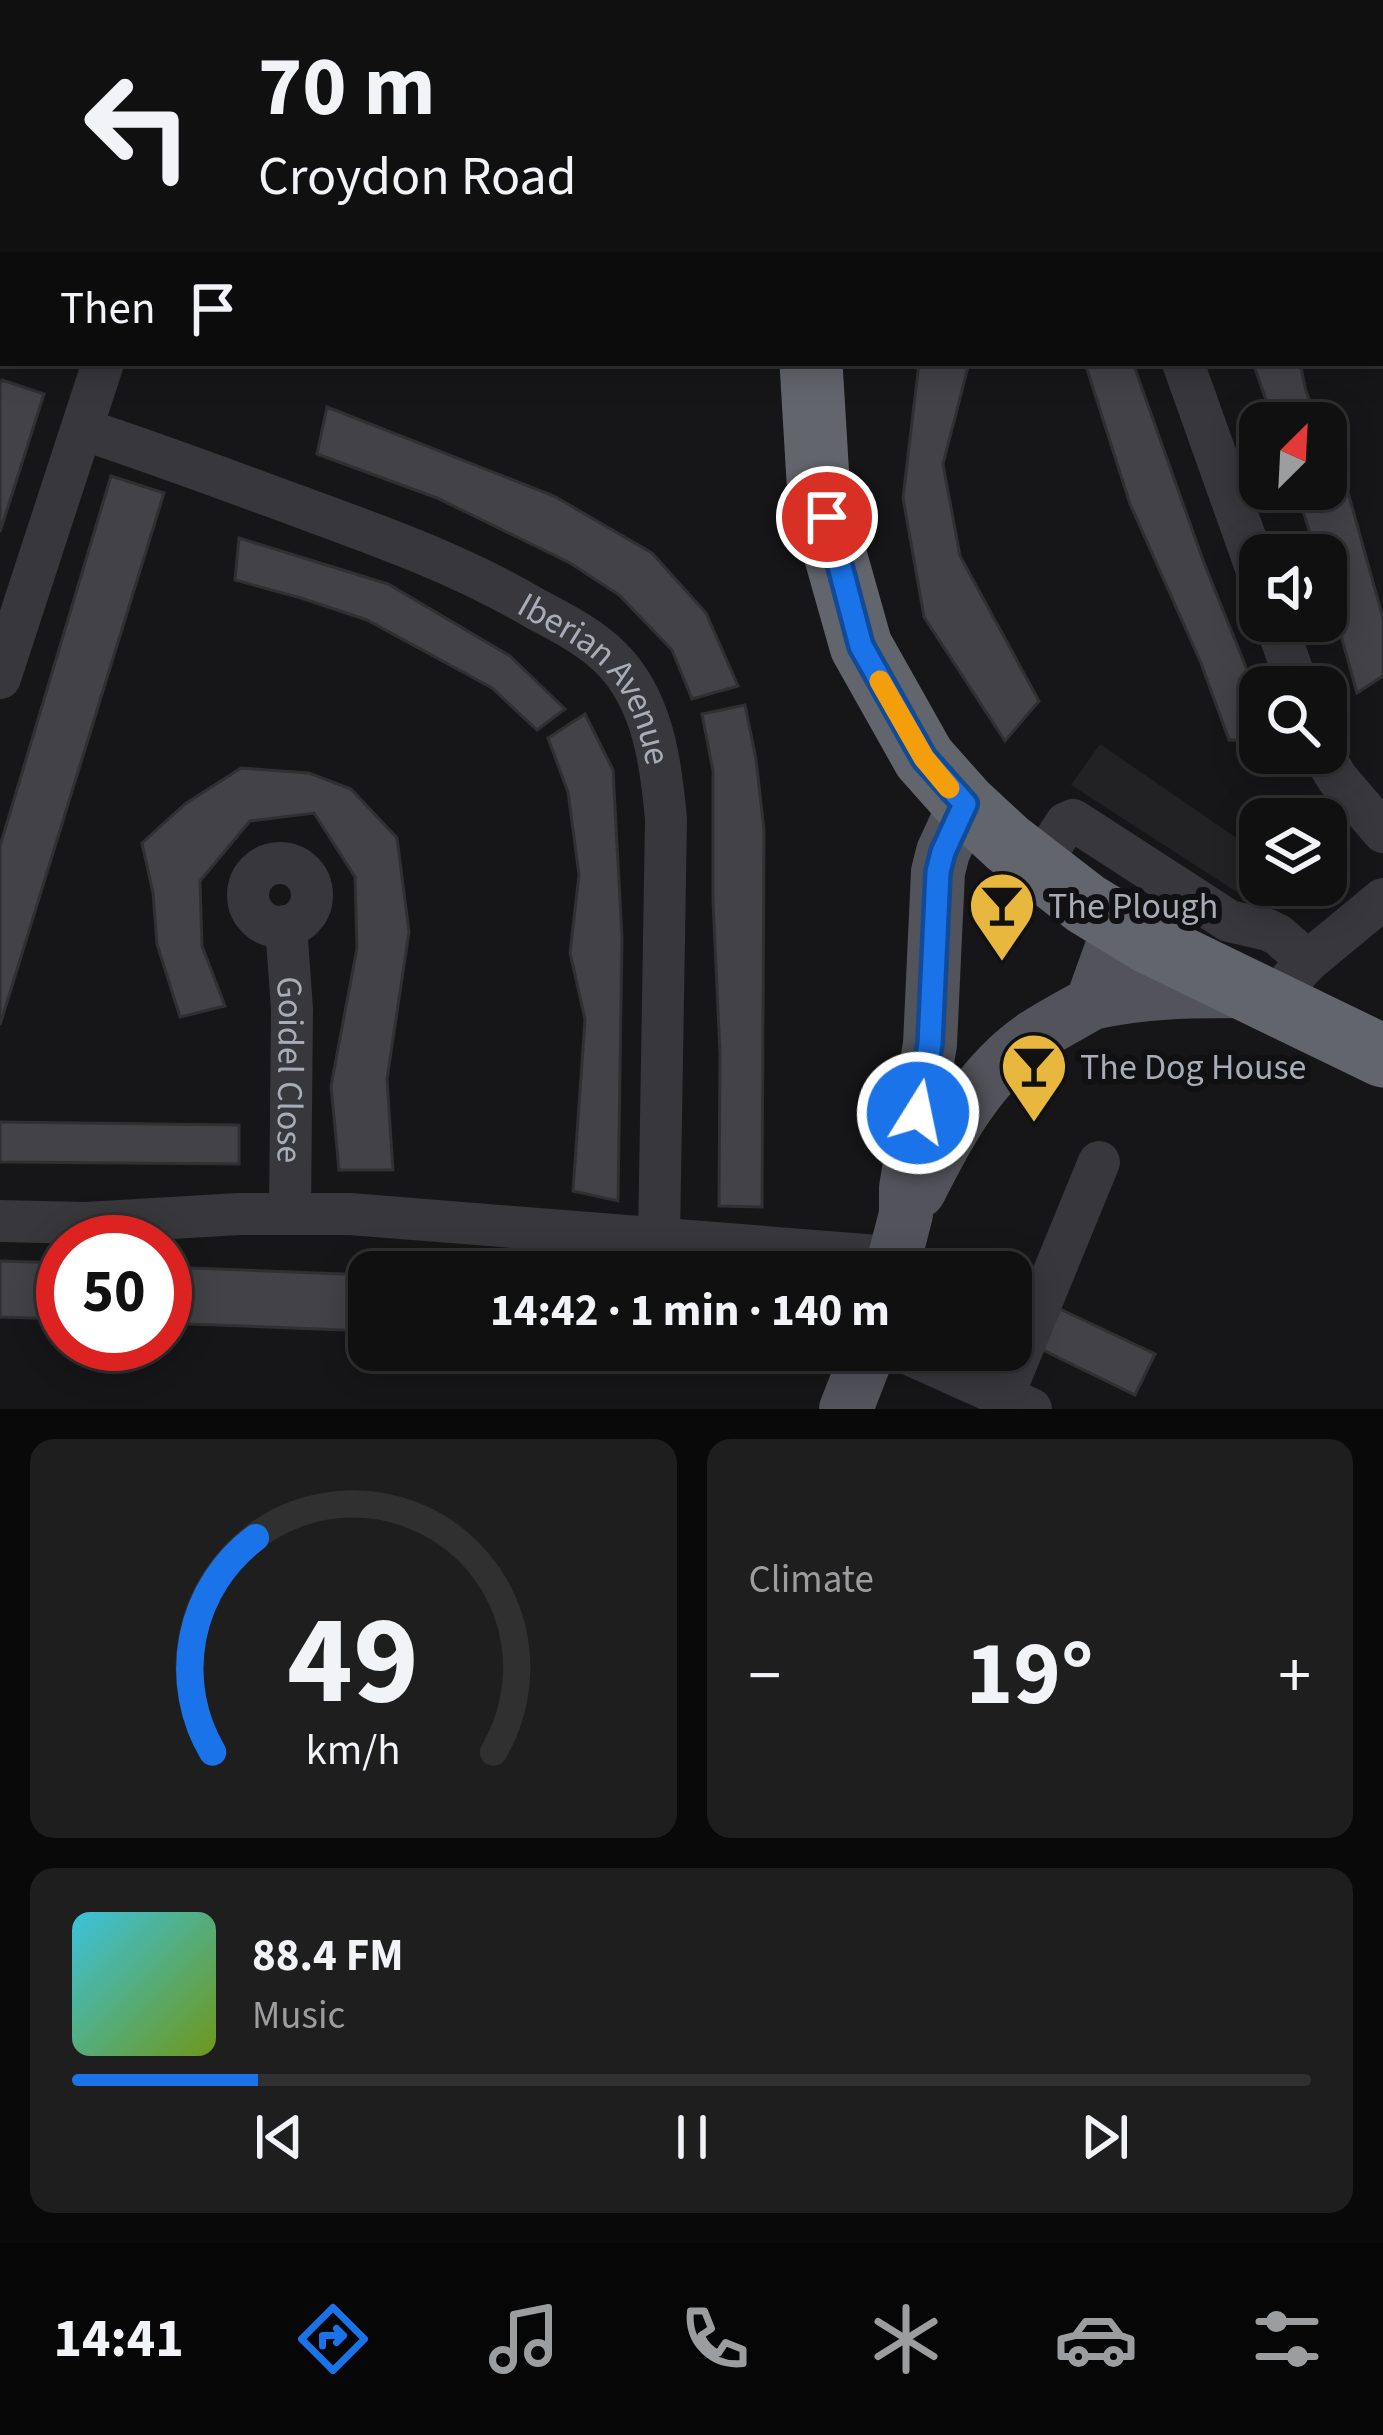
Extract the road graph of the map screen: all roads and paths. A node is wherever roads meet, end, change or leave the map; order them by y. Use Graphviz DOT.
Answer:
graph roads {
  1 [pos="102,366"];
  2 [pos="813,366"];
  3 [pos="1184,366"];
  4 [pos="82,429"];
  5 [pos="1244,534"];
  6 [pos="0,678"];
  7 [pos="1335,774"];
  8 [pos="965,804"];
  9 [pos="1383,832"];
  10 [pos="1037,868"];
  11 [pos="1383,898"];
  12 [pos="286,926"];
  13 [pos="1120,926"];
  14 [pos="1278,986"];
  15 [pos="1092,1003"];
  16 [pos="1383,1056"];
  17 [pos="924,1075"];
  18 [pos="982,1085"];
  19 [pos="1099,1162"];
  20 [pos="290,1214"];
  21 [pos="0,1221"];
  22 [pos="659,1238"];
  23 [pos="897,1249"];
  24 [pos="861,1371"];
  25 [pos="947,1371"];
  26 [pos="1017,1402"];
  27 [pos="846,1409"];
  1 -- 4 [label="street"];
  2 -- 8 [label="highway"];
  3 -- 5 [label="street"];
  4 -- 6 [label="street"];
  4 -- 22 [label="street, Iberian Avenue"];
  7 -- 9 [label="street"];
  8 -- 10 [label="highway"];
  8 -- 17 [label="main road"];
  10 -- 13 [label="highway"];
  10 -- 14 [label="street"];
  11 -- 14 [label="street"];
  12 -- 20 [label="street, Goidel Close"];
  13 -- 14 [label="highway"];
  13 -- 15 [label="main road"];
  14 -- 15 [label="main road"];
  14 -- 16 [label="highway"];
  15 -- 18 [label="main road"];
  17 -- 18 [label="main road"];
  17 -- 23 [label="main road"];
  18 -- 23 [label="main road"];
  19 -- 26 [label="street"];
  20 -- 21 [label="street"];
  20 -- 22 [label="street"];
  22 -- 23 [label="street"];
  24 -- 27 [label="main road"];
  25 -- 26 [label="street"];
}
